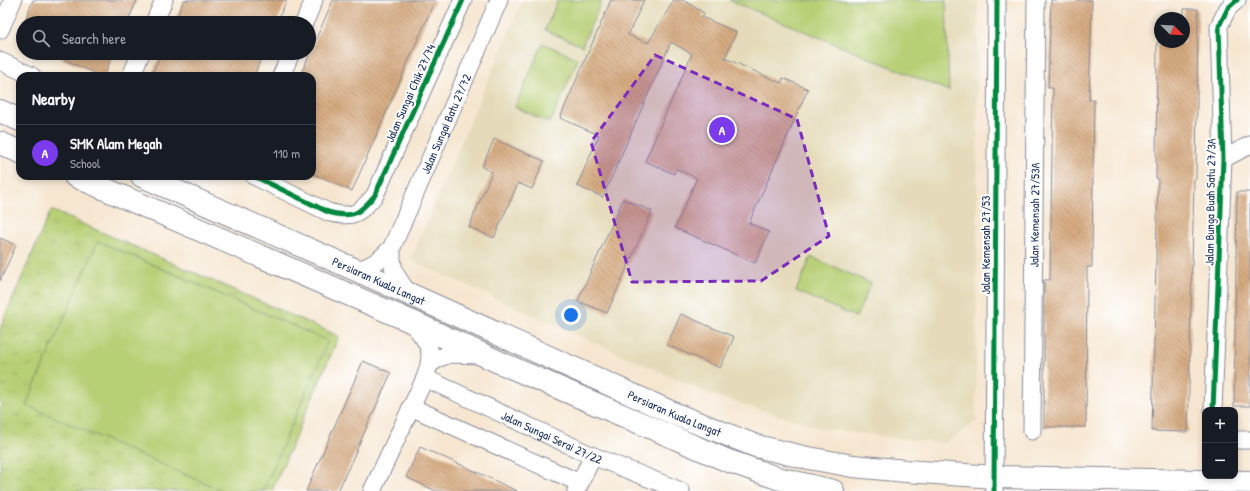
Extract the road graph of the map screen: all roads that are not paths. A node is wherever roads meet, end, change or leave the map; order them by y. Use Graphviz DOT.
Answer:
graph roads {
  1 [pos="13,0"];
  2 [pos="164,0"];
  3 [pos="314,0"];
  4 [pos="463,0"];
  5 [pos="498,0"];
  6 [pos="996,0"];
  7 [pos="1036,0"];
  8 [pos="1237,0"];
  9 [pos="157,16"];
  10 [pos="307,16"];
  11 [pos="0,30"];
  12 [pos="138,60"];
  13 [pos="288,60"];
  14 [pos="0,61"];
  15 [pos="23,72"];
  16 [pos="133,72"];
  17 [pos="282,72"];
  18 [pos="0,110"];
  19 [pos="16,118"];
  20 [pos="0,143"];
  21 [pos="1250,145"];
  22 [pos="16,150"];
  23 [pos="1223,159"];
  24 [pos="84,180"];
  25 [pos="151,180"];
  26 [pos="262,180"];
  27 [pos="392,247"];
  28 [pos="356,270"];
  29 [pos="408,293"];
  30 [pos="410,321"];
  31 [pos="486,356"];
  32 [pos="428,371"];
  33 [pos="411,407"];
  34 [pos="1214,407"];
  35 [pos="1032,431"];
  36 [pos="1238,440"];
  37 [pos="1250,440"];
  38 [pos="592,456"];
  39 [pos="1250,482"];
  40 [pos="994,484"];
  41 [pos="578,487"];
  42 [pos="372,491"];
  43 [pos="681,491"];
  44 [pos="833,491"];
  1 -- 11 [label="street"];
  2 -- 9 [label="street"];
  3 -- 10 [label="street"];
  4 -- 26 [label="street, Jalan Sungai Chik 27/74"];
  5 -- 27 [label="street, Jalan Sungai Batu 27/72"];
  6 -- 40 [label="street, Jalan Kemensah 27/53"];
  7 -- 35 [label="street, Jalan Kemensah 27/53A"];
  8 -- 23 [label="street, Jalan Bunga Buah Satu 27/3A"];
  12 -- 16 [label="street"];
  13 -- 17 [label="street"];
  14 -- 15 [label="street"];
  18 -- 19 [label="main road"];
  20 -- 22 [label="main road"];
  21 -- 23 [label="street"];
  23 -- 34 [label="street, Jalan Bunga Buah Satu 27/3A"];
  24 -- 30 [label="main road, Persiaran Kuala Langat"];
  25 -- 28 [label="main road, Persiaran Kuala Langat"];
  27 -- 28 [label="street"];
  27 -- 29 [label="street"];
  28 -- 29 [label="main road, Persiaran Kuala Langat"];
  29 -- 40 [label="main road, Persiaran Kuala Langat"];
  30 -- 31 [label="main road, Persiaran Kuala Langat"];
  30 -- 32 [label="street"];
  31 -- 32 [label="street"];
  31 -- 44 [label="main road, Persiaran Kuala Langat"];
  32 -- 33 [label="street"];
  32 -- 38 [label="street, Jalan Sungai Serai 27/22"];
  33 -- 41 [label="street"];
  33 -- 42 [label="street"];
  36 -- 37 [label="street"];
  38 -- 41 [label="street"];
  38 -- 43 [label="street, Jalan Sungai Serai 27/22"];
  39 -- 40 [label="main road, Persiaran Kuala Langat"];
}
